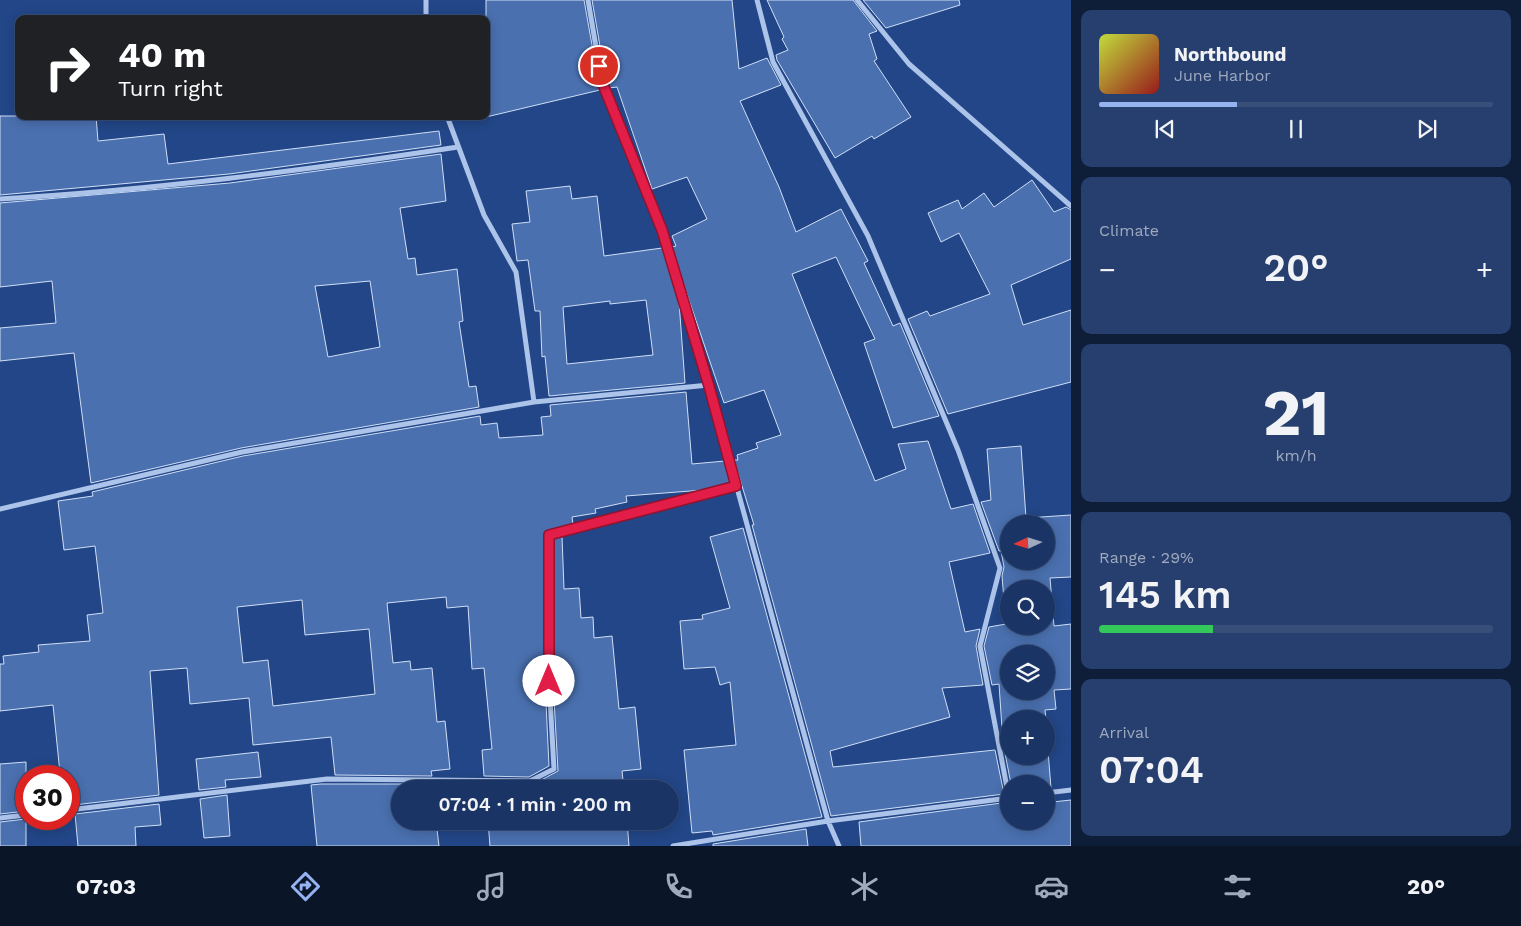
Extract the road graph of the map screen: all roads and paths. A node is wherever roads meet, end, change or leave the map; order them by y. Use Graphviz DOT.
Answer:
graph roads {
  1 [pos="426,0"];
  2 [pos="588,0"];
  3 [pos="757,0"];
  4 [pos="858,0"];
  5 [pos="426,15"];
  6 [pos="448,120"];
  7 [pos="458,147"];
  8 [pos="0,199"];
  9 [pos="1071,206"];
  10 [pos="709,386"];
  11 [pos="534,402"];
  12 [pos="736,486"];
  13 [pos="0,509"];
  14 [pos="1005,775"];
  15 [pos="1071,790"];
  16 [pos="1055,792"];
  17 [pos="1000,799"];
  18 [pos="80,809"];
  19 [pos="15,816"];
  20 [pos="0,818"];
  21 [pos="828,821"];
  22 [pos="673,846"];
  23 [pos="839,846"];
  1 -- 5 [label="street"];
  2 -- 10 [label="street"];
  3 -- 14 [label="street"];
  4 -- 9 [label="street"];
  6 -- 7 [label="street"];
  7 -- 8 [label="street"];
  7 -- 11 [label="street"];
  10 -- 11 [label="street"];
  10 -- 12 [label="street"];
  11 -- 13 [label="street"];
  12 -- 18 [label="street"];
  12 -- 21 [label="street"];
  15 -- 16 [label="street"];
  17 -- 21 [label="street"];
  19 -- 20 [label="street"];
  21 -- 22 [label="street"];
  21 -- 23 [label="street"];
}
